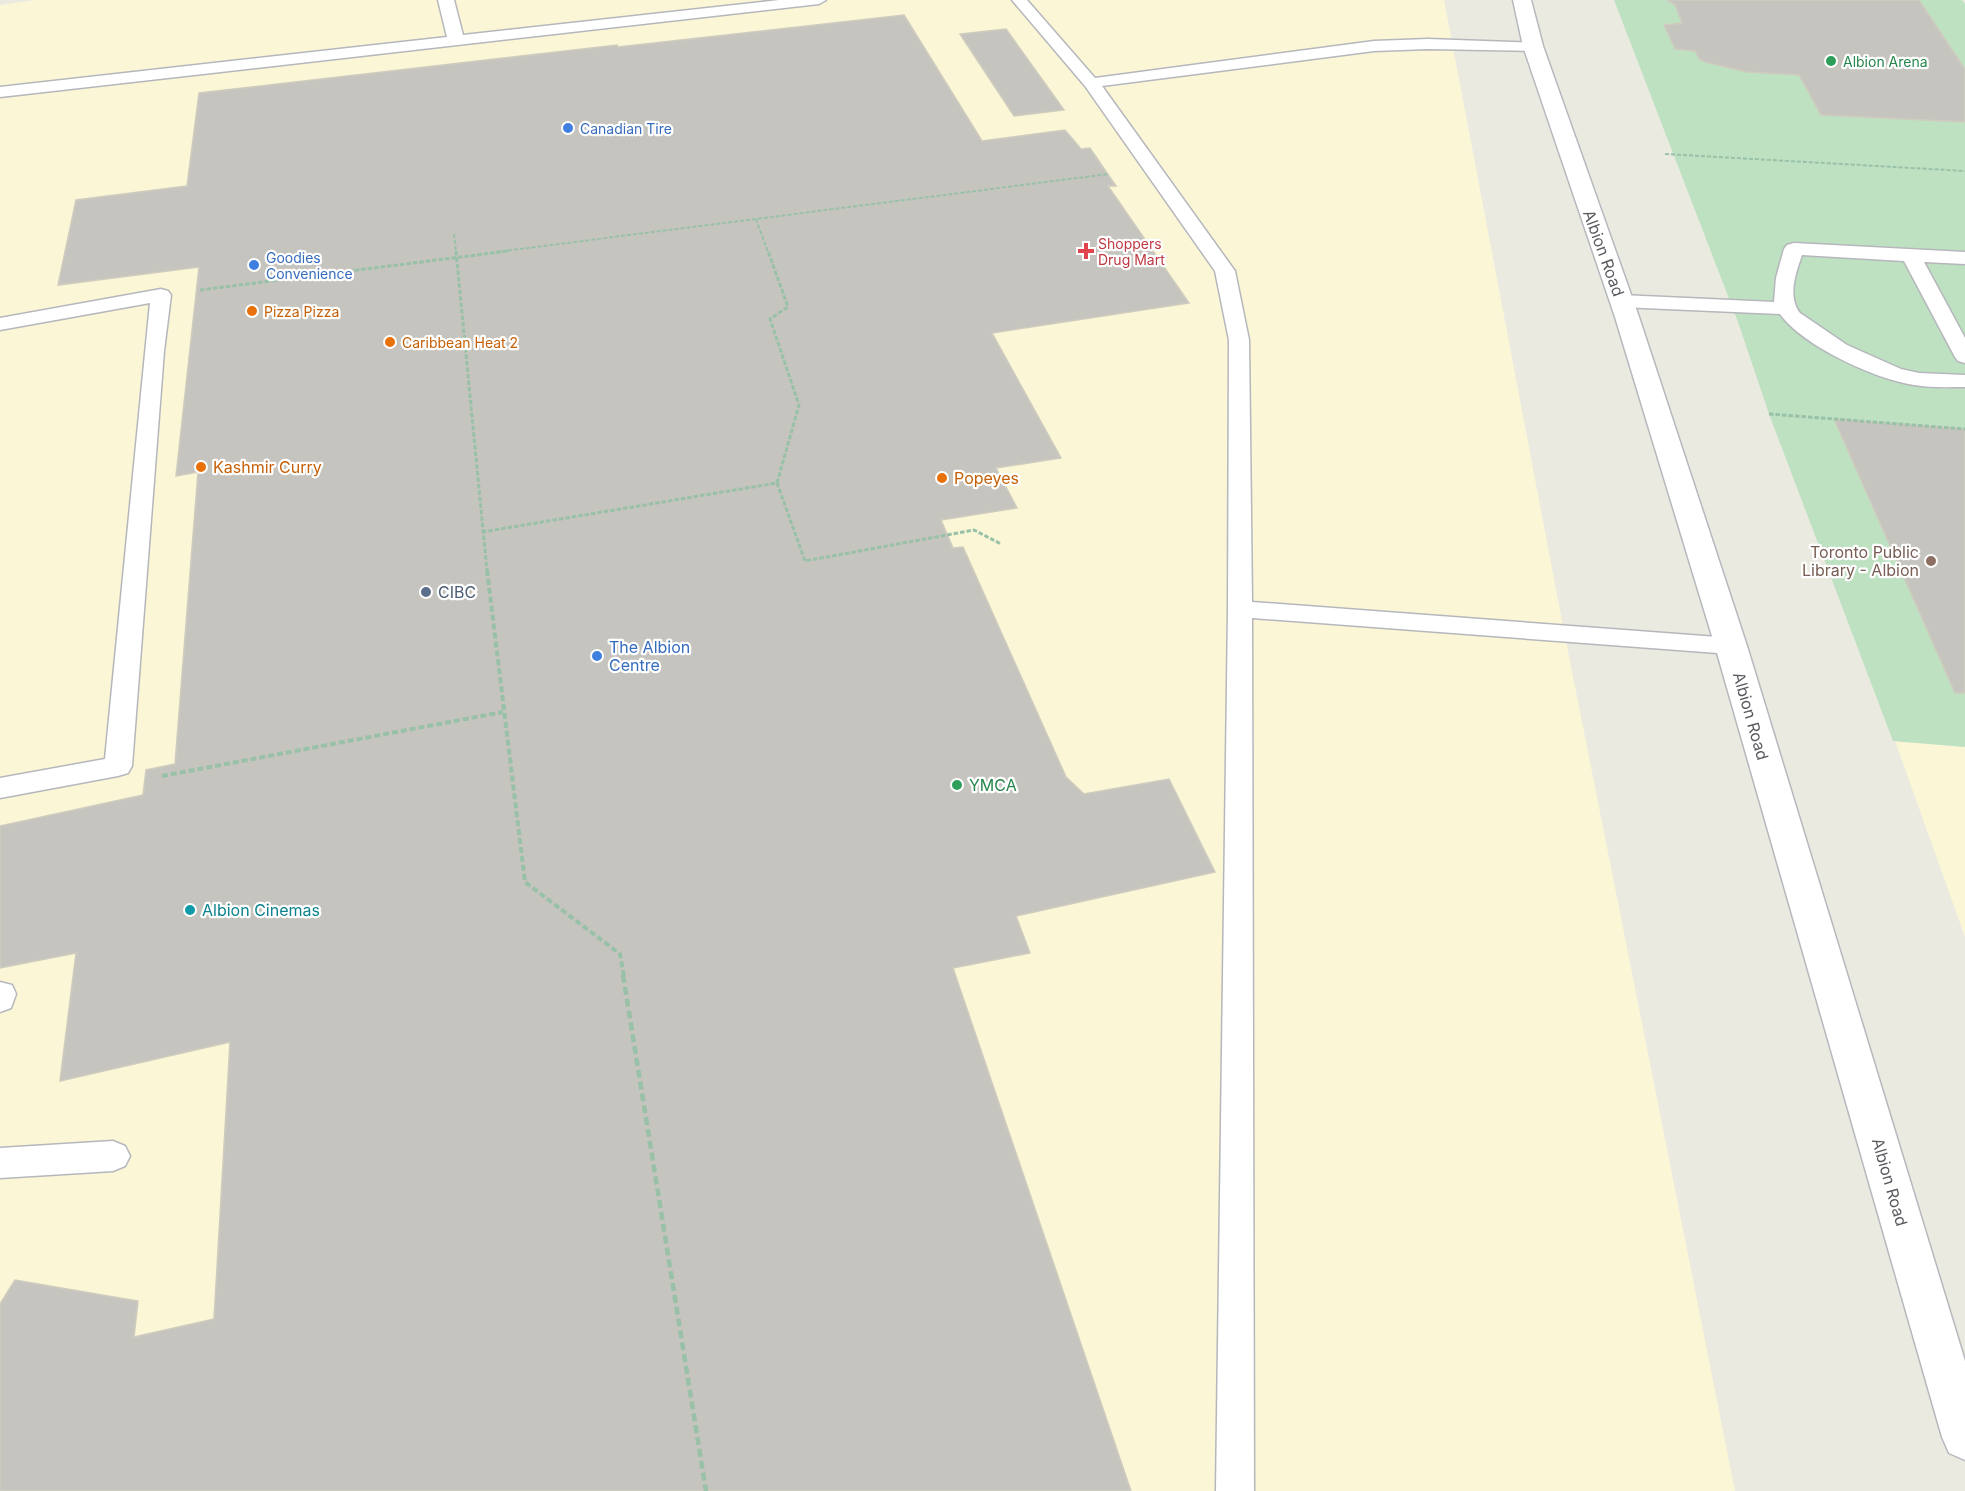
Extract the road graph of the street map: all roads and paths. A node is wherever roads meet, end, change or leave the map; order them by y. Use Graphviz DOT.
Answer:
graph roads {
  1 [pos="446,0"];
  2 [pos="819,0"];
  3 [pos="1019,0"];
  4 [pos="1522,0"];
  5 [pos="456,40"];
  6 [pos="1533,46"];
  7 [pos="1091,83"];
  8 [pos="0,92"];
  9 [pos="1665,154"];
  10 [pos="1152,165"];
  11 [pos="1965,171"];
  12 [pos="756,219"];
  13 [pos="454,234"];
  14 [pos="1910,254"];
  15 [pos="457,257"];
  16 [pos="1965,258"];
  17 [pos="160,295"];
  18 [pos="1621,301"];
  19 [pos="1786,308"];
  20 [pos="0,324"];
  21 [pos="1965,357"];
  22 [pos="1965,381"];
  23 [pos="1769,414"];
  24 [pos="1965,429"];
  25 [pos="777,483"];
  26 [pos="482,532"];
  27 [pos="1001,544"];
  28 [pos="1240,609"];
  29 [pos="1731,646"];
  30 [pos="503,712"];
  31 [pos="118,766"];
  32 [pos="0,788"];
  33 [pos="1,994"];
  34 [pos="0,999"];
  35 [pos="112,1156"];
  36 [pos="0,1162"];
  37 [pos="1965,1437"];
  38 [pos="706,1491"];
  39 [pos="1235,1491"];
  1 -- 5 [label="lane"];
  2 -- 5 [label="lane"];
  3 -- 7 [label="lane"];
  4 -- 6 [label="main road, Albion Road"];
  5 -- 8 [label="lane"];
  6 -- 7 [label="lane"];
  6 -- 18 [label="main road, Albion Road"];
  7 -- 10 [label="lane"];
  9 -- 11 [label="path"];
  10 -- 12 [label="path"];
  10 -- 28 [label="lane"];
  12 -- 15 [label="path"];
  12 -- 25 [label="path"];
  13 -- 15 [label="path"];
  14 -- 16 [label="lane"];
  14 -- 19 [label="lane"];
  14 -- 21 [label="lane"];
  15 -- 17 [label="path"];
  15 -- 26 [label="path"];
  17 -- 20 [label="lane"];
  17 -- 31 [label="lane"];
  18 -- 19 [label="lane"];
  18 -- 29 [label="main road, Albion Road"];
  19 -- 22 [label="lane"];
  23 -- 24 [label="path"];
  25 -- 26 [label="path"];
  25 -- 27 [label="path"];
  26 -- 30 [label="path"];
  28 -- 29 [label="lane"];
  28 -- 39 [label="lane"];
  29 -- 37 [label="main road, Albion Road"];
  30 -- 31 [label="path"];
  30 -- 38 [label="path"];
  31 -- 32 [label="lane"];
  33 -- 34 [label="lane"];
  35 -- 36 [label="lane"];
}
